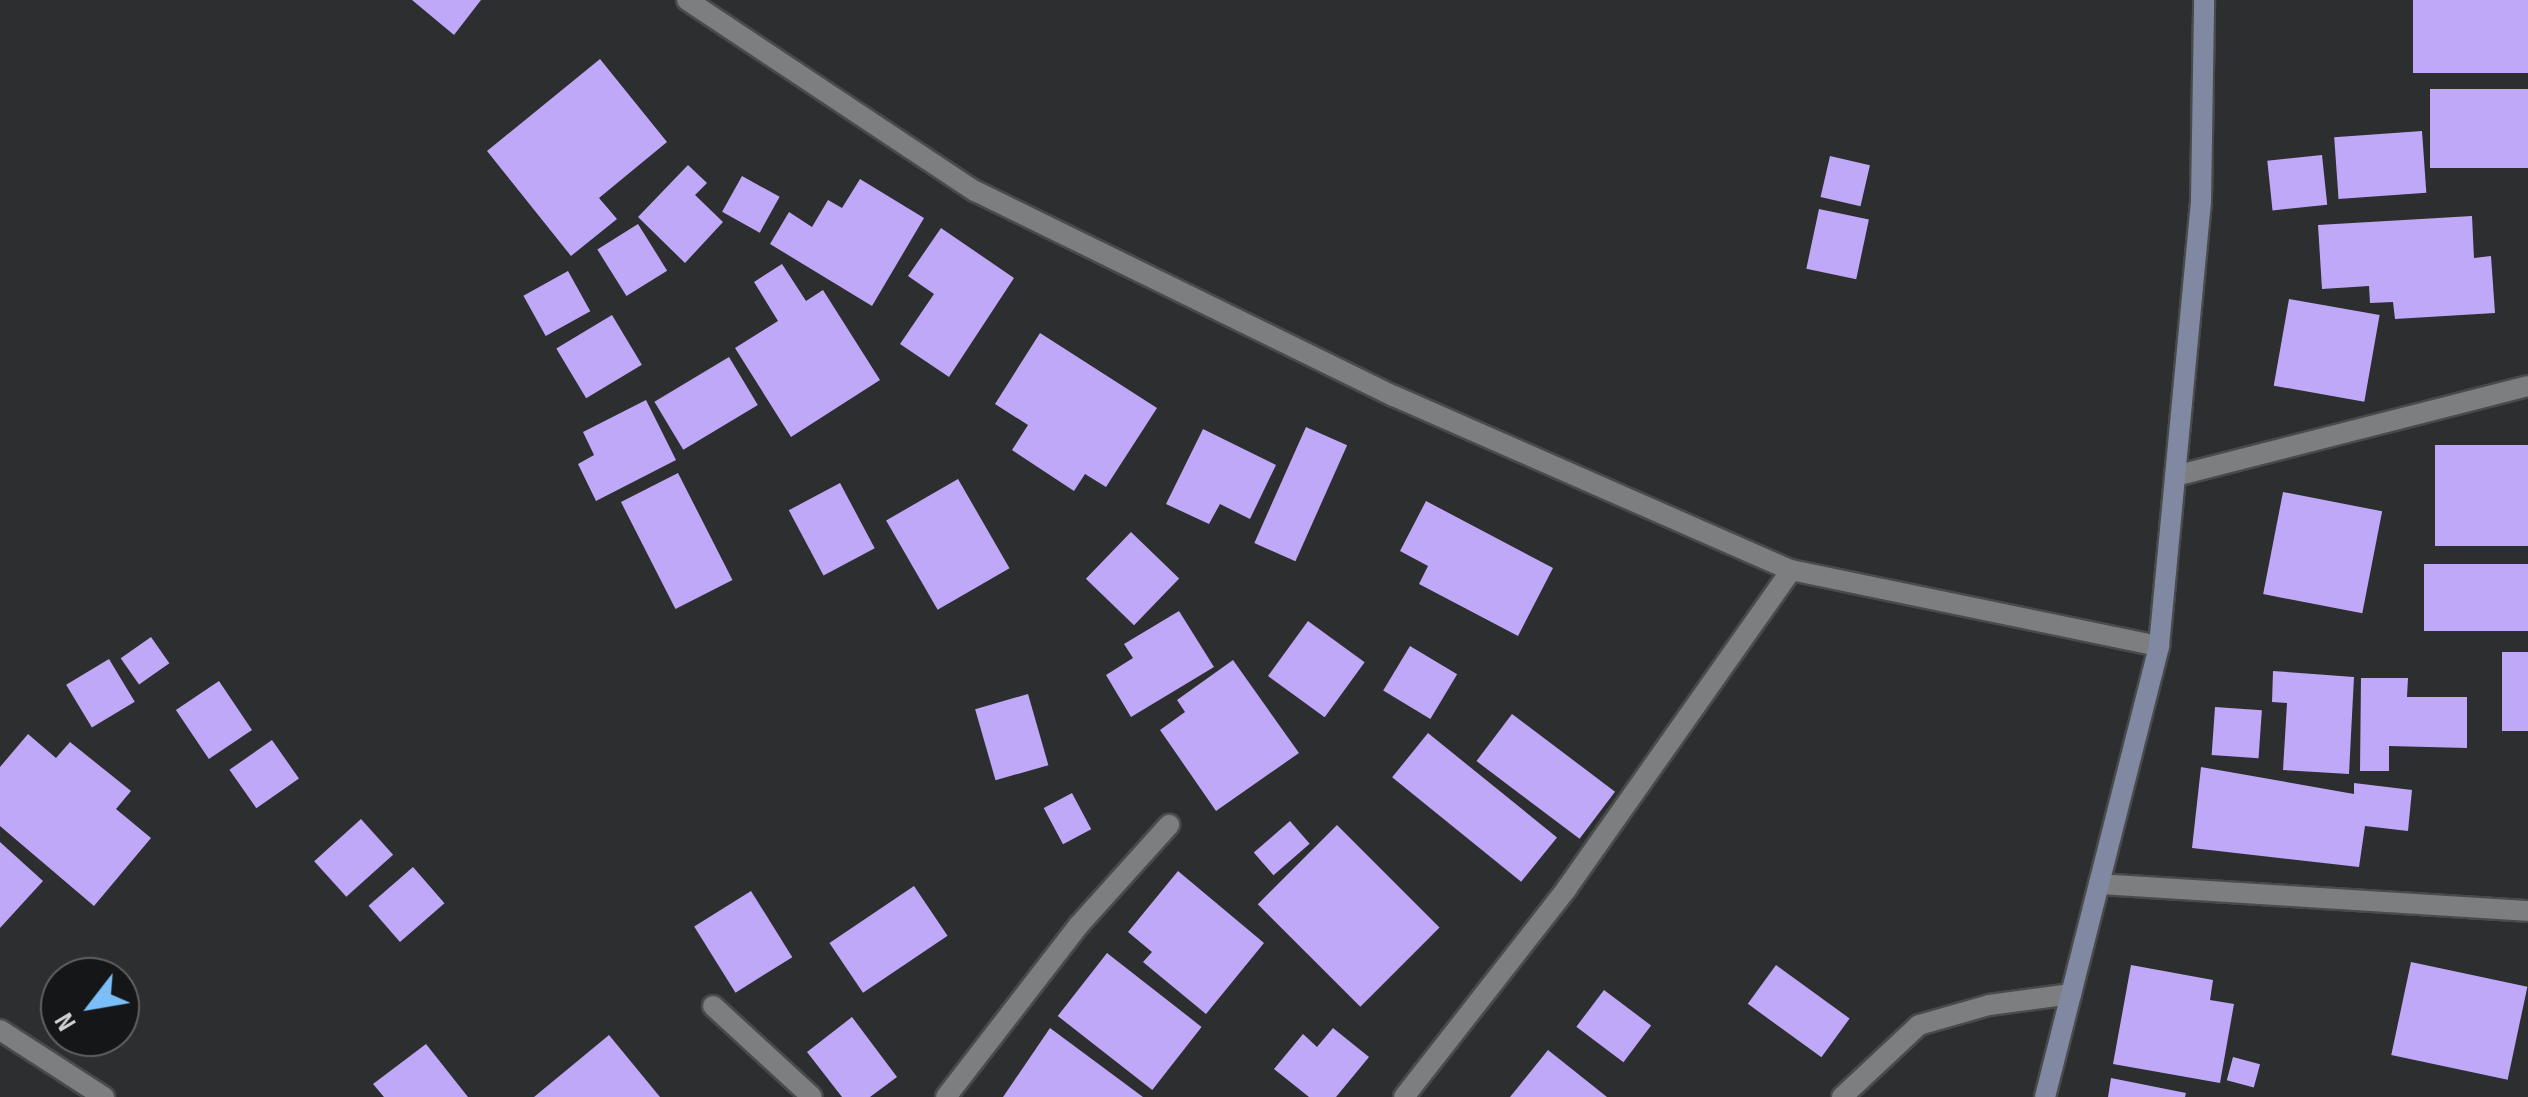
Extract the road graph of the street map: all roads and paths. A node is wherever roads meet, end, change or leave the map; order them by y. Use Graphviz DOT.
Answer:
graph roads {
  1 [pos="687,0"];
  2 [pos="2204,0"];
  3 [pos="2528,386"];
  4 [pos="2175,476"];
  5 [pos="1791,570"];
  6 [pos="2159,646"];
  7 [pos="1168,825"];
  8 [pos="2099,884"];
  9 [pos="2528,911"];
  10 [pos="2071,994"];
  11 [pos="713,1006"];
  12 [pos="0,1030"];
  13 [pos="104,1097"];
  14 [pos="812,1097"];
  15 [pos="946,1097"];
  16 [pos="1404,1097"];
  17 [pos="1842,1097"];
  18 [pos="2045,1097"];
  1 -- 5 [label="street"];
  2 -- 4 [label="main road"];
  3 -- 4 [label="street"];
  4 -- 6 [label="main road"];
  5 -- 6 [label="street"];
  5 -- 16 [label="street"];
  6 -- 8 [label="main road"];
  7 -- 15 [label="street"];
  8 -- 9 [label="street"];
  8 -- 10 [label="main road"];
  10 -- 17 [label="street"];
  10 -- 18 [label="main road"];
  11 -- 14 [label="street"];
  12 -- 13 [label="street"];
}
